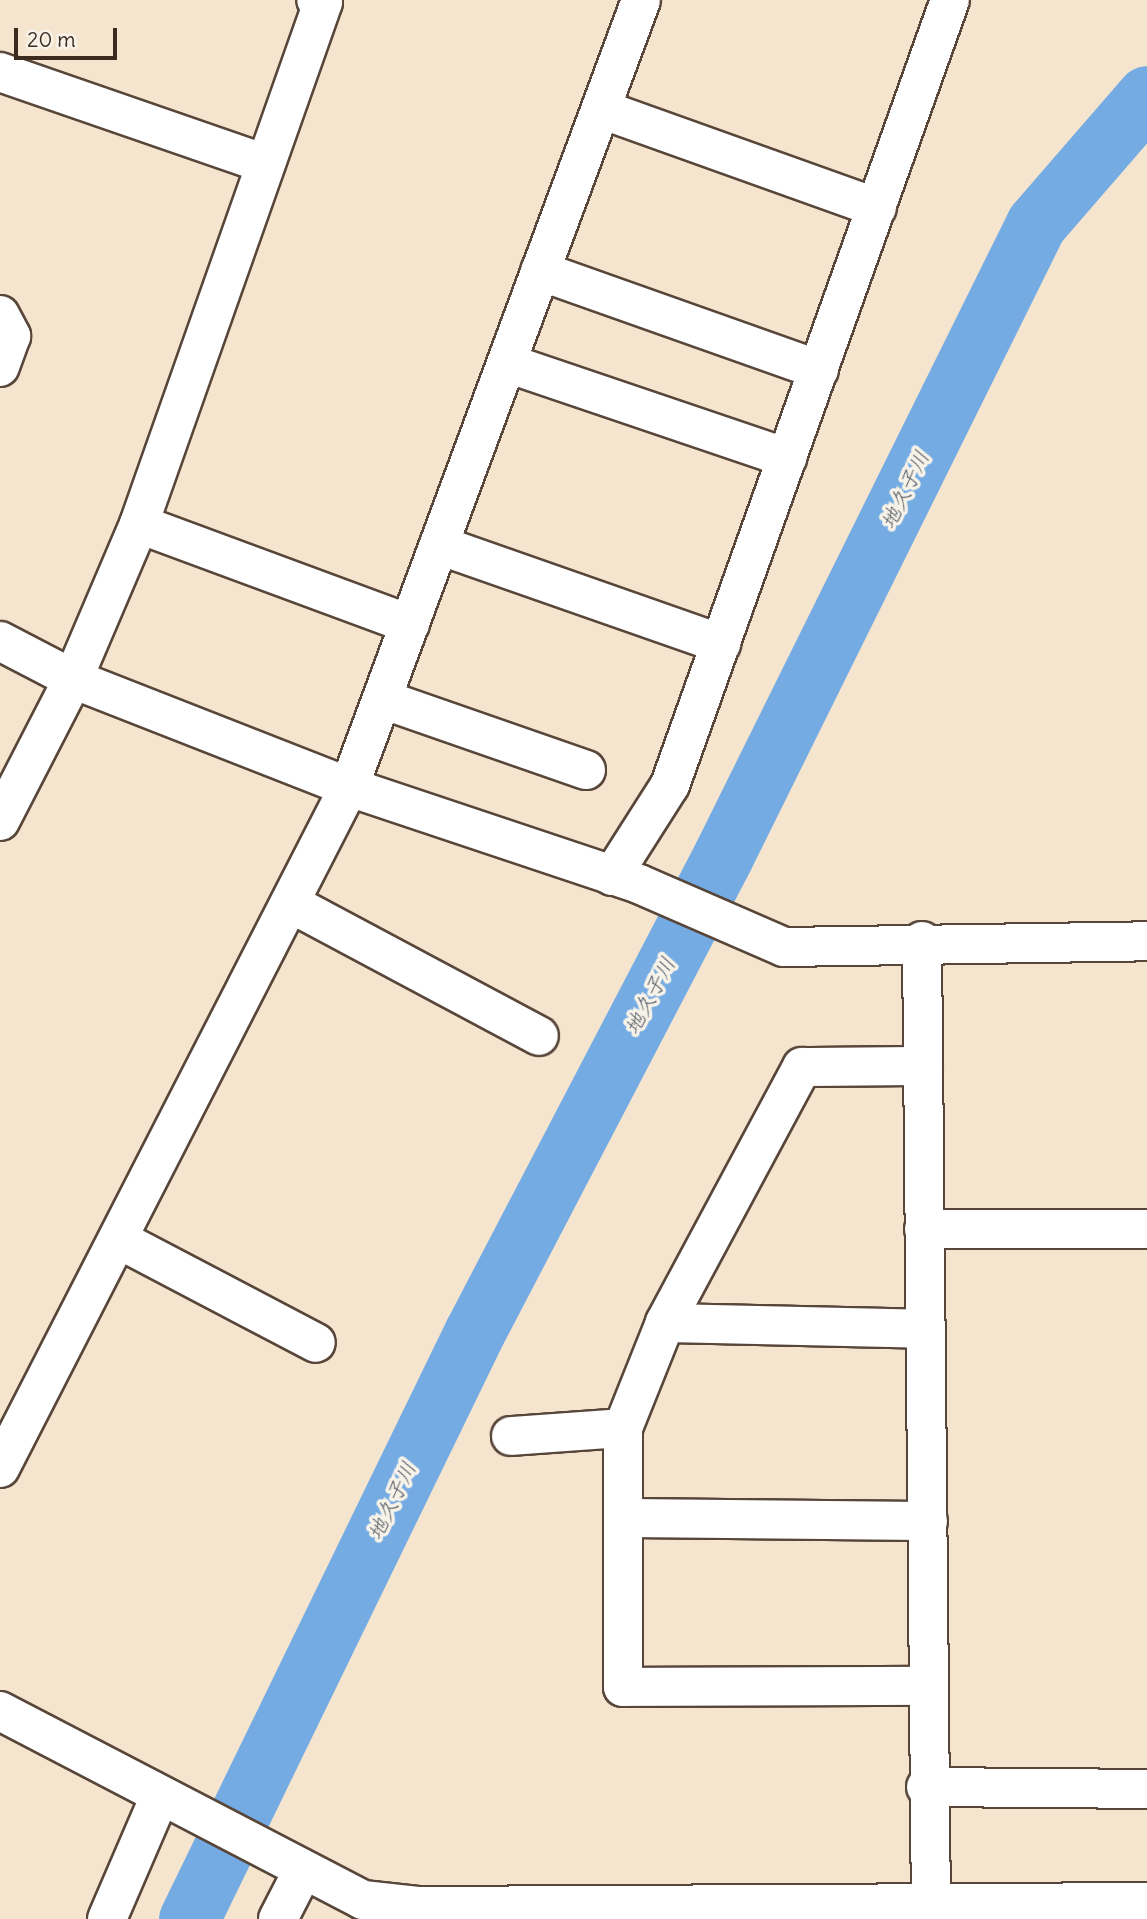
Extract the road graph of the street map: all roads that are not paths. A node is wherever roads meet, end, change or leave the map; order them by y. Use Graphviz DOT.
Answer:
graph roads {
  1 [pos="641,0"];
  2 [pos="950,0"];
  3 [pos="321,1"];
  4 [pos="0,72"];
  5 [pos="601,109"];
  6 [pos="266,164"];
  7 [pos="877,208"];
  8 [pos="540,271"];
  9 [pos="0,315"];
  10 [pos="507,363"];
  11 [pos="0,367"];
  12 [pos="819,370"];
  13 [pos="787,458"];
  14 [pos="139,524"];
  15 [pos="439,545"];
  16 [pos="410,624"];
  17 [pos="0,641"];
  18 [pos="721,644"];
  19 [pos="73,679"];
  20 [pos="382,699"];
  21 [pos="586,771"];
  22 [pos="349,787"];
  23 [pos="0,821"];
  24 [pos="626,880"];
  25 [pos="290,903"];
  26 [pos="922,941"];
  27 [pos="1147,941"];
  28 [pos="539,1036"];
  29 [pos="923,1066"];
  30 [pos="924,1229"];
  31 [pos="1147,1229"];
  32 [pos="120,1240"];
  33 [pos="665,1323"];
  34 [pos="926,1329"];
  35 [pos="316,1343"];
  36 [pos="623,1428"];
  37 [pos="511,1436"];
  38 [pos="0,1468"];
  39 [pos="625,1518"];
  40 [pos="928,1521"];
  41 [pos="928,1686"];
  42 [pos="0,1711"];
  43 [pos="926,1787"];
  44 [pos="1147,1789"];
  45 [pos="168,1800"];
  46 [pos="294,1867"];
  47 [pos="1147,1902"];
  48 [pos="418,1912"];
  49 [pos="931,1912"];
  50 [pos="107,1919"];
  51 [pos="278,1919"];
  1 -- 5 [label="street"];
  2 -- 7 [label="street"];
  3 -- 6 [label="street"];
  4 -- 6 [label="street"];
  5 -- 7 [label="street"];
  5 -- 8 [label="street"];
  6 -- 14 [label="street"];
  7 -- 12 [label="street"];
  8 -- 10 [label="street"];
  8 -- 12 [label="street"];
  9 -- 11 [label="street"];
  10 -- 13 [label="street"];
  10 -- 15 [label="street"];
  12 -- 13 [label="street"];
  13 -- 18 [label="street"];
  14 -- 16 [label="street"];
  14 -- 19 [label="street"];
  15 -- 16 [label="street"];
  15 -- 18 [label="street"];
  16 -- 20 [label="street"];
  17 -- 19 [label="street"];
  18 -- 24 [label="street"];
  19 -- 22 [label="street"];
  19 -- 23 [label="street"];
  20 -- 21 [label="street"];
  20 -- 22 [label="street"];
  22 -- 24 [label="street"];
  22 -- 25 [label="street"];
  24 -- 26 [label="street"];
  25 -- 28 [label="street"];
  25 -- 32 [label="street"];
  26 -- 27 [label="street"];
  26 -- 29 [label="street"];
  29 -- 30 [label="street"];
  29 -- 33 [label="street"];
  30 -- 31 [label="street"];
  30 -- 34 [label="street"];
  32 -- 35 [label="street"];
  32 -- 38 [label="street"];
  33 -- 34 [label="street"];
  33 -- 36 [label="street"];
  34 -- 40 [label="street"];
  36 -- 37 [label="street"];
  36 -- 39 [label="street"];
  39 -- 40 [label="street"];
  39 -- 41 [label="street"];
  40 -- 41 [label="street"];
  41 -- 43 [label="street"];
  42 -- 45 [label="street"];
  43 -- 44 [label="street"];
  43 -- 49 [label="street"];
  45 -- 46 [label="street"];
  45 -- 50 [label="street"];
  46 -- 48 [label="street"];
  46 -- 51 [label="street"];
  47 -- 49 [label="street"];
  48 -- 49 [label="street"];
}
